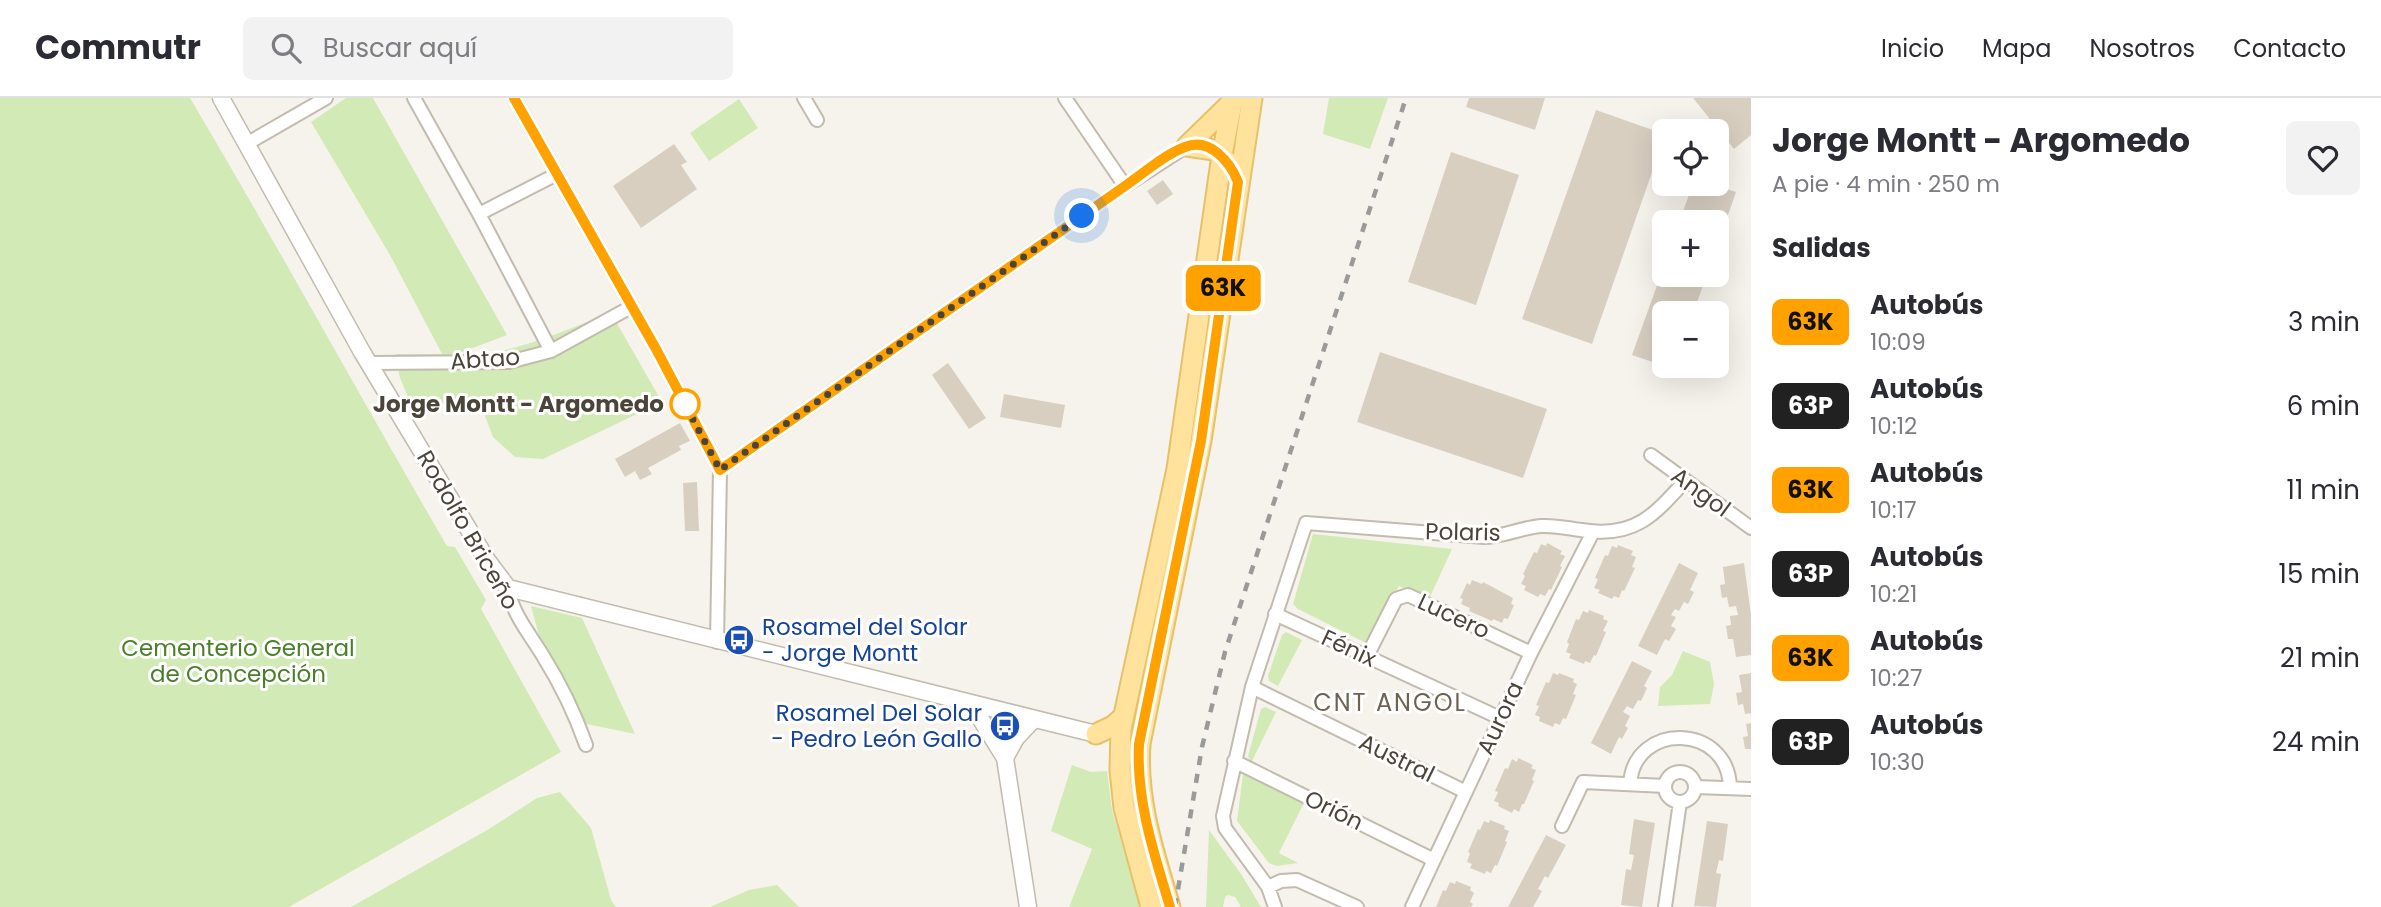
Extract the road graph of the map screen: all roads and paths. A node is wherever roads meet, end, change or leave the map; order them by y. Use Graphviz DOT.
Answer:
graph roads {
  1 [pos="221,98"];
  2 [pos="326,98"];
  3 [pos="414,98"];
  4 [pos="514,98"];
  5 [pos="804,98"];
  6 [pos="1065,98"];
  7 [pos="1239,99"];
  8 [pos="817,120"];
  9 [pos="248,143"];
  10 [pos="1187,146"];
  11 [pos="1222,155"];
  12 [pos="557,174"];
  13 [pos="1238,182"];
  14 [pos="1125,186"];
  15 [pos="479,214"];
  16 [pos="631,307"];
  17 [pos="551,351"];
  18 [pos="369,363"];
  19 [pos="1651,455"];
  20 [pos="720,470"];
  21 [pos="1685,481"];
  22 [pos="1751,528"];
  23 [pos="1593,531"];
  24 [pos="508,589"];
  25 [pos="1275,614"];
  26 [pos="717,642"];
  27 [pos="1531,653"];
  28 [pos="1367,656"];
  29 [pos="1252,687"];
  30 [pos="972,705"];
  31 [pos="1123,716"];
  32 [pos="1500,718"];
  33 [pos="1034,719"];
  34 [pos="1096,734"];
  35 [pos="586,745"];
  36 [pos="1120,754"];
  37 [pos="1005,758"];
  38 [pos="1234,761"];
  39 [pos="1630,784"];
  40 [pos="1665,786"];
  41 [pos="1696,787"];
  42 [pos="1730,788"];
  43 [pos="1751,789"];
  44 [pos="1466,792"];
  45 [pos="1680,802"];
  46 [pos="1562,826"];
  47 [pos="1434,860"];
  48 [pos="1268,887"];
  49 [pos="1028,907"];
  50 [pos="1151,907"];
  51 [pos="1170,907"];
  52 [pos="1275,907"];
  53 [pos="1357,907"];
  54 [pos="1412,907"];
  55 [pos="1665,907"];
  1 -- 9 [label="street, Rodolfo Briceño"];
  2 -- 9 [label="street"];
  3 -- 15 [label="street"];
  4 -- 12 [label="street"];
  5 -- 8 [label="street"];
  6 -- 14 [label="street"];
  7 -- 10 [label="main road"];
  7 -- 11 [label="main road"];
  7 -- 13 [label="main road"];
  9 -- 18 [label="street, Rodolfo Briceño"];
  10 -- 11 [label="main road"];
  10 -- 14 [label="street"];
  11 -- 13 [label="main road"];
  11 -- 31 [label="main road"];
  12 -- 15 [label="street"];
  12 -- 16 [label="street"];
  13 -- 51 [label="main road"];
  14 -- 20 [label="street"];
  15 -- 17 [label="street"];
  16 -- 17 [label="street, Abtao"];
  16 -- 20 [label="street"];
  17 -- 18 [label="street, Abtao"];
  18 -- 24 [label="street, Rodolfo Briceño"];
  19 -- 21 [label="street, Angol"];
  20 -- 26 [label="street"];
  21 -- 22 [label="street, Angol"];
  21 -- 23 [label="street, Polaris"];
  23 -- 25 [label="street, Polaris"];
  23 -- 27 [label="street, Aurora"];
  24 -- 26 [label="street"];
  24 -- 35 [label="street, Rodolfo Briceño"];
  25 -- 28 [label="street, Fénix"];
  25 -- 29 [label="street"];
  26 -- 30 [label="street"];
  27 -- 28 [label="street, Lucero"];
  27 -- 32 [label="street, Aurora"];
  28 -- 32 [label="street, Fénix"];
  29 -- 38 [label="street"];
  29 -- 44 [label="street, Austral"];
  30 -- 33 [label="street"];
  30 -- 37 [label="street"];
  31 -- 34 [label="main road"];
  31 -- 36 [label="main road"];
  32 -- 44 [label="street, Aurora"];
  33 -- 34 [label="street"];
  33 -- 37 [label="street"];
  34 -- 36 [label="main road"];
  36 -- 50 [label="main road"];
  37 -- 49 [label="street"];
  38 -- 47 [label="street, Orión"];
  38 -- 48 [label="street"];
  39 -- 40 [label="street"];
  39 -- 42 [label="street"];
  39 -- 46 [label="street"];
  40 -- 41 [label="street"];
  40 -- 45 [label="street"];
  41 -- 42 [label="street"];
  41 -- 45 [label="street"];
  42 -- 43 [label="street"];
  44 -- 47 [label="street, Aurora"];
  45 -- 55 [label="street"];
  47 -- 54 [label="street, Aurora"];
  48 -- 52 [label="street"];
  48 -- 53 [label="street"];
}
